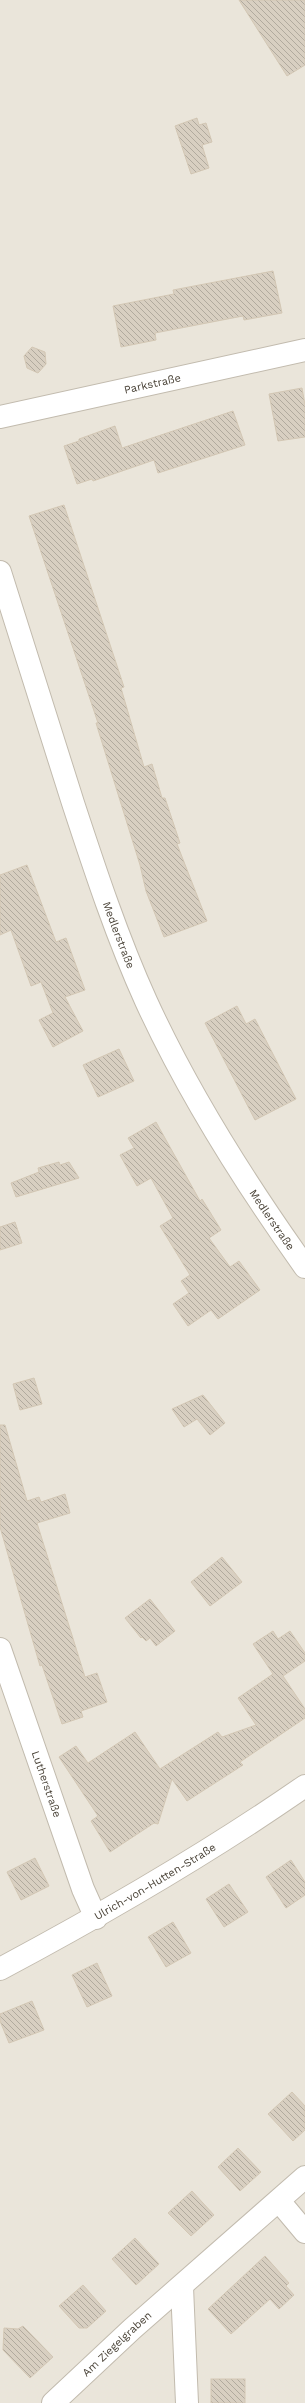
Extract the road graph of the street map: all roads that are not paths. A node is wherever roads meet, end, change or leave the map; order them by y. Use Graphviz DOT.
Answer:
graph roads {
  1 [pos="305,350"];
  2 [pos="0,417"];
  3 [pos="0,572"];
  4 [pos="305,1267"];
  5 [pos="0,1649"];
  6 [pos="305,1786"];
  7 [pos="96,1918"];
  8 [pos="0,1969"];
  9 [pos="305,2178"];
  10 [pos="279,2201"];
  11 [pos="305,2232"];
  12 [pos="182,2287"];
  13 [pos="53,2403"];
  14 [pos="187,2403"];
  1 -- 2 [label="street, Parkstraße"];
  3 -- 4 [label="street, Medlerstraße"];
  5 -- 7 [label="street, Lutherstraße"];
  6 -- 7 [label="street, Ulrich-von-Hutten-Straße"];
  7 -- 8 [label="street, Ulrich-von-Hutten-Straße"];
  9 -- 10 [label="street, Am Ziegelgraben"];
  10 -- 11 [label="street"];
  10 -- 12 [label="street, Am Ziegelgraben"];
  12 -- 13 [label="street, Am Ziegelgraben"];
  12 -- 14 [label="street"];
}
